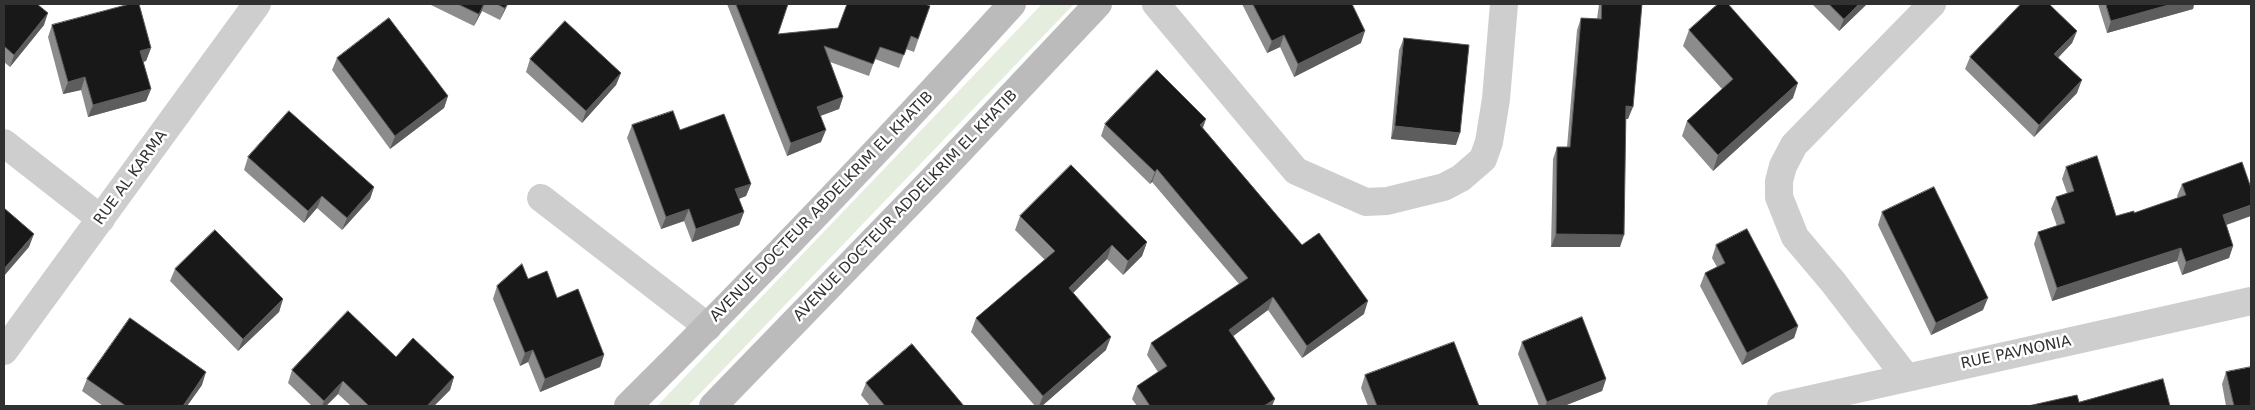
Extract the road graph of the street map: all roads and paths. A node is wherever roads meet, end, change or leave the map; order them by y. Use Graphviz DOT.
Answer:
graph roads {
  1 [pos="258,4"];
  2 [pos="1012,4"];
  3 [pos="1098,4"];
  4 [pos="1156,4"];
  5 [pos="1504,4"];
  6 [pos="1932,4"];
  7 [pos="4,143"];
  8 [pos="541,198"];
  9 [pos="101,219"];
  10 [pos="2251,301"];
  11 [pos="708,327"];
  12 [pos="4,351"];
  13 [pos="1906,377"];
  14 [pos="628,406"];
  15 [pos="713,406"];
  16 [pos="1780,406"];
  1 -- 9 [label="street, RUE AL KARMA"];
  2 -- 11 [label="main road, AVENUE DOCTEUR ABDELKRIM EL KHATIB"];
  3 -- 15 [label="main road, AVENUE DOCTEUR ADDELKRIM EL KHATIB"];
  4 -- 5 [label="street"];
  6 -- 13 [label="street"];
  7 -- 9 [label="street"];
  8 -- 11 [label="street"];
  9 -- 12 [label="street, RUE AL KARMA"];
  10 -- 13 [label="street, RUE PAVNONIA"];
  11 -- 14 [label="main road, AVENUE DOCTEUR ABDELKRIM EL KHATIB"];
  13 -- 16 [label="street, RUE PAVNONIA"];
}
